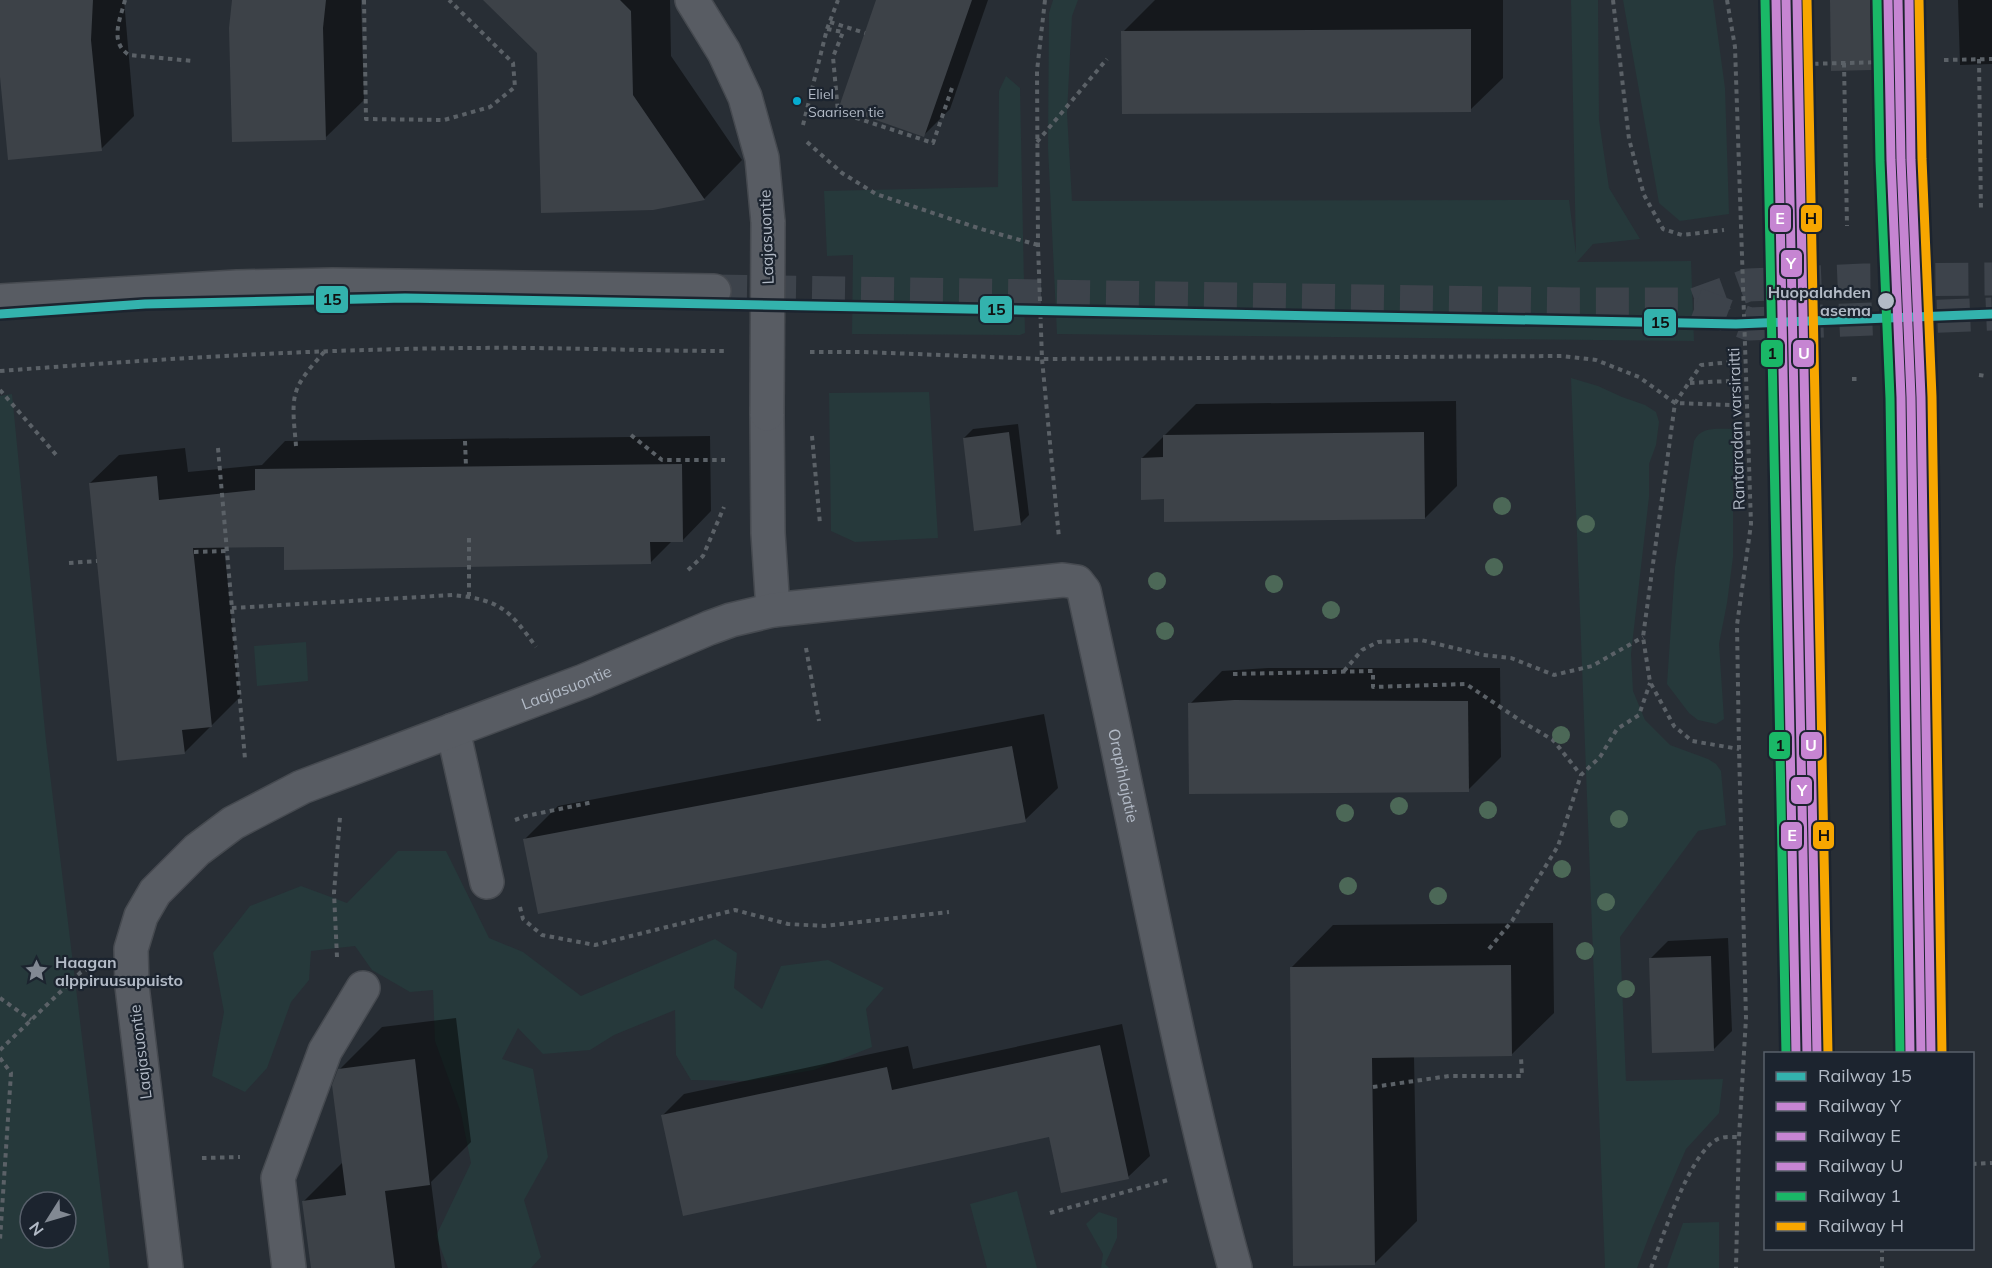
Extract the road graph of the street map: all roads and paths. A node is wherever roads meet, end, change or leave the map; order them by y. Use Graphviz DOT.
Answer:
graph roads {
  1 [pos="124,0"];
  2 [pos="364,0"];
  3 [pos="449,0"];
  4 [pos="692,0"];
  5 [pos="838,0"];
  6 [pos="1045,0"];
  7 [pos="1613,0"];
  8 [pos="1727,0"];
  9 [pos="830,22"];
  10 [pos="827,29"];
  11 [pos="865,33"];
  12 [pos="1107,59"];
  13 [pos="1979,59"];
  14 [pos="1992,59"];
  15 [pos="1944,60"];
  16 [pos="193,61"];
  17 [pos="1886,62"];
  18 [pos="1805,63"];
  19 [pos="1844,63"];
  20 [pos="952,88"];
  21 [pos="803,125"];
  22 [pos="807,142"];
  23 [pos="1037,142"];
  24 [pos="1981,212"];
  25 [pos="1847,226"];
  26 [pos="1724,230"];
  27 [pos="1038,245"];
  28 [pos="714,291"];
  29 [pos="0,301"];
  30 [pos="324,351"];
  31 [pos="686,351"];
  32 [pos="864,352"];
  33 [pos="1041,359"];
  34 [pos="1731,362"];
  35 [pos="0,371"];
  36 [pos="1979,375"];
  37 [pos="1986,376"];
  38 [pos="1852,379"];
  39 [pos="1859,379"];
  40 [pos="1730,381"];
  41 [pos="1690,383"];
  42 [pos="0,390"];
  43 [pos="1676,403"];
  44 [pos="1730,405"];
  45 [pos="812,432"];
  46 [pos="630,435"];
  47 [pos="465,441"];
  48 [pos="296,446"];
  49 [pos="218,448"];
  50 [pos="726,451"];
  51 [pos="58,457"];
  52 [pos="726,460"];
  53 [pos="466,467"];
  54 [pos="726,471"];
  55 [pos="725,505"];
  56 [pos="820,524"];
  57 [pos="469,538"];
  58 [pos="226,551"];
  59 [pos="194,552"];
  60 [pos="97,561"];
  61 [pos="69,563"];
  62 [pos="688,570"];
  63 [pos="1077,582"];
  64 [pos="469,596"];
  65 [pos="232,608"];
  66 [pos="773,610"];
  67 [pos="805,638"];
  68 [pos="1643,638"];
  69 [pos="536,647"];
  70 [pos="1343,671"];
  71 [pos="1233,674"];
  72 [pos="1650,682"];
  73 [pos="819,721"];
  74 [pos="453,730"];
  75 [pos="1739,749"];
  76 [pos="245,759"];
  77 [pos="1581,775"];
  78 [pos="593,802"];
  79 [pos="340,814"];
  80 [pos="475,831"];
  81 [pos="487,882"];
  82 [pos="518,898"];
  83 [pos="949,912"];
  84 [pos="1488,949"];
  85 [pos="81,972"];
  86 [pos="363,988"];
  87 [pos="0,998"];
  88 [pos="31,1020"];
  89 [pos="0,1050"];
  90 [pos="1521,1057"];
  91 [pos="0,1058"];
  92 [pos="1373,1087"];
  93 [pos="1739,1137"];
  94 [pos="1992,1163"];
  95 [pos="1974,1164"];
  96 [pos="1168,1180"];
  97 [pos="1050,1213"];
  98 [pos="0,1239"];
  99 [pos="1882,1250"];
  100 [pos="166,1268"];
  101 [pos="289,1268"];
  102 [pos="1235,1268"];
  103 [pos="1651,1268"];
  104 [pos="1736,1268"];
  105 [pos="1882,1268"];
  1 -- 16 [label="path"];
  2 -- 3 [label="path"];
  4 -- 66 [label="street, Laajasuontie, bridge"];
  5 -- 9 [label="path"];
  6 -- 23 [label="path"];
  7 -- 26 [label="path"];
  8 -- 75 [label="path, Rantaradan varsiraitti"];
  9 -- 10 [label="path"];
  9 -- 11 [label="path"];
  10 -- 20 [label="path"];
  10 -- 21 [label="path"];
  12 -- 23 [label="path"];
  13 -- 14 [label="path"];
  13 -- 15 [label="path"];
  13 -- 24 [label="path"];
  17 -- 19 [label="path"];
  18 -- 19 [label="path"];
  19 -- 25 [label="path"];
  22 -- 27 [label="path"];
  23 -- 27 [label="path"];
  27 -- 33 [label="path"];
  28 -- 29 [label="street"];
  30 -- 31 [label="path"];
  30 -- 35 [label="path"];
  30 -- 48 [label="path"];
  32 -- 33 [label="path"];
  33 -- 43 [label="path"];
  33 -- 63 [label="path"];
  34 -- 41 [label="path"];
  36 -- 37 [label="path"];
  38 -- 39 [label="path"];
  40 -- 41 [label="path"];
  41 -- 43 [label="path"];
  42 -- 51 [label="path"];
  43 -- 44 [label="path"];
  43 -- 68 [label="path"];
  45 -- 56 [label="path"];
  46 -- 52 [label="path"];
  47 -- 53 [label="path"];
  49 -- 58 [label="path"];
  50 -- 52 [label="path"];
  52 -- 54 [label="path"];
  55 -- 62 [label="path"];
  57 -- 64 [label="path"];
  58 -- 59 [label="path"];
  58 -- 65 [label="path"];
  60 -- 61 [label="path"];
  63 -- 66 [label="street"];
  63 -- 102 [label="street, Orapihlajatie"];
  64 -- 65 [label="path"];
  64 -- 69 [label="path"];
  65 -- 76 [label="path"];
  66 -- 74 [label="street, Laajasuontie"];
  67 -- 73 [label="path"];
  68 -- 70 [label="path"];
  68 -- 72 [label="path"];
  70 -- 71 [label="path"];
  70 -- 77 [label="path"];
  72 -- 75 [label="path"];
  72 -- 77 [label="path"];
  74 -- 80 [label="street"];
  74 -- 100 [label="street, Laajasuontie"];
  75 -- 93 [label="path, Rantaradan varsiraitti"];
  77 -- 84 [label="path"];
  78 -- 80 [label="path"];
  79 -- 86 [label="path"];
  80 -- 81 [label="street"];
  82 -- 83 [label="path"];
  85 -- 88 [label="path"];
  86 -- 101 [label="street"];
  87 -- 88 [label="path"];
  88 -- 89 [label="path"];
  90 -- 92 [label="path"];
  91 -- 98 [label="path"];
  93 -- 103 [label="path"];
  93 -- 104 [label="path, Rantaradan varsiraitti"];
  94 -- 95 [label="path"];
  96 -- 97 [label="path"];
  99 -- 105 [label="path"];
}
